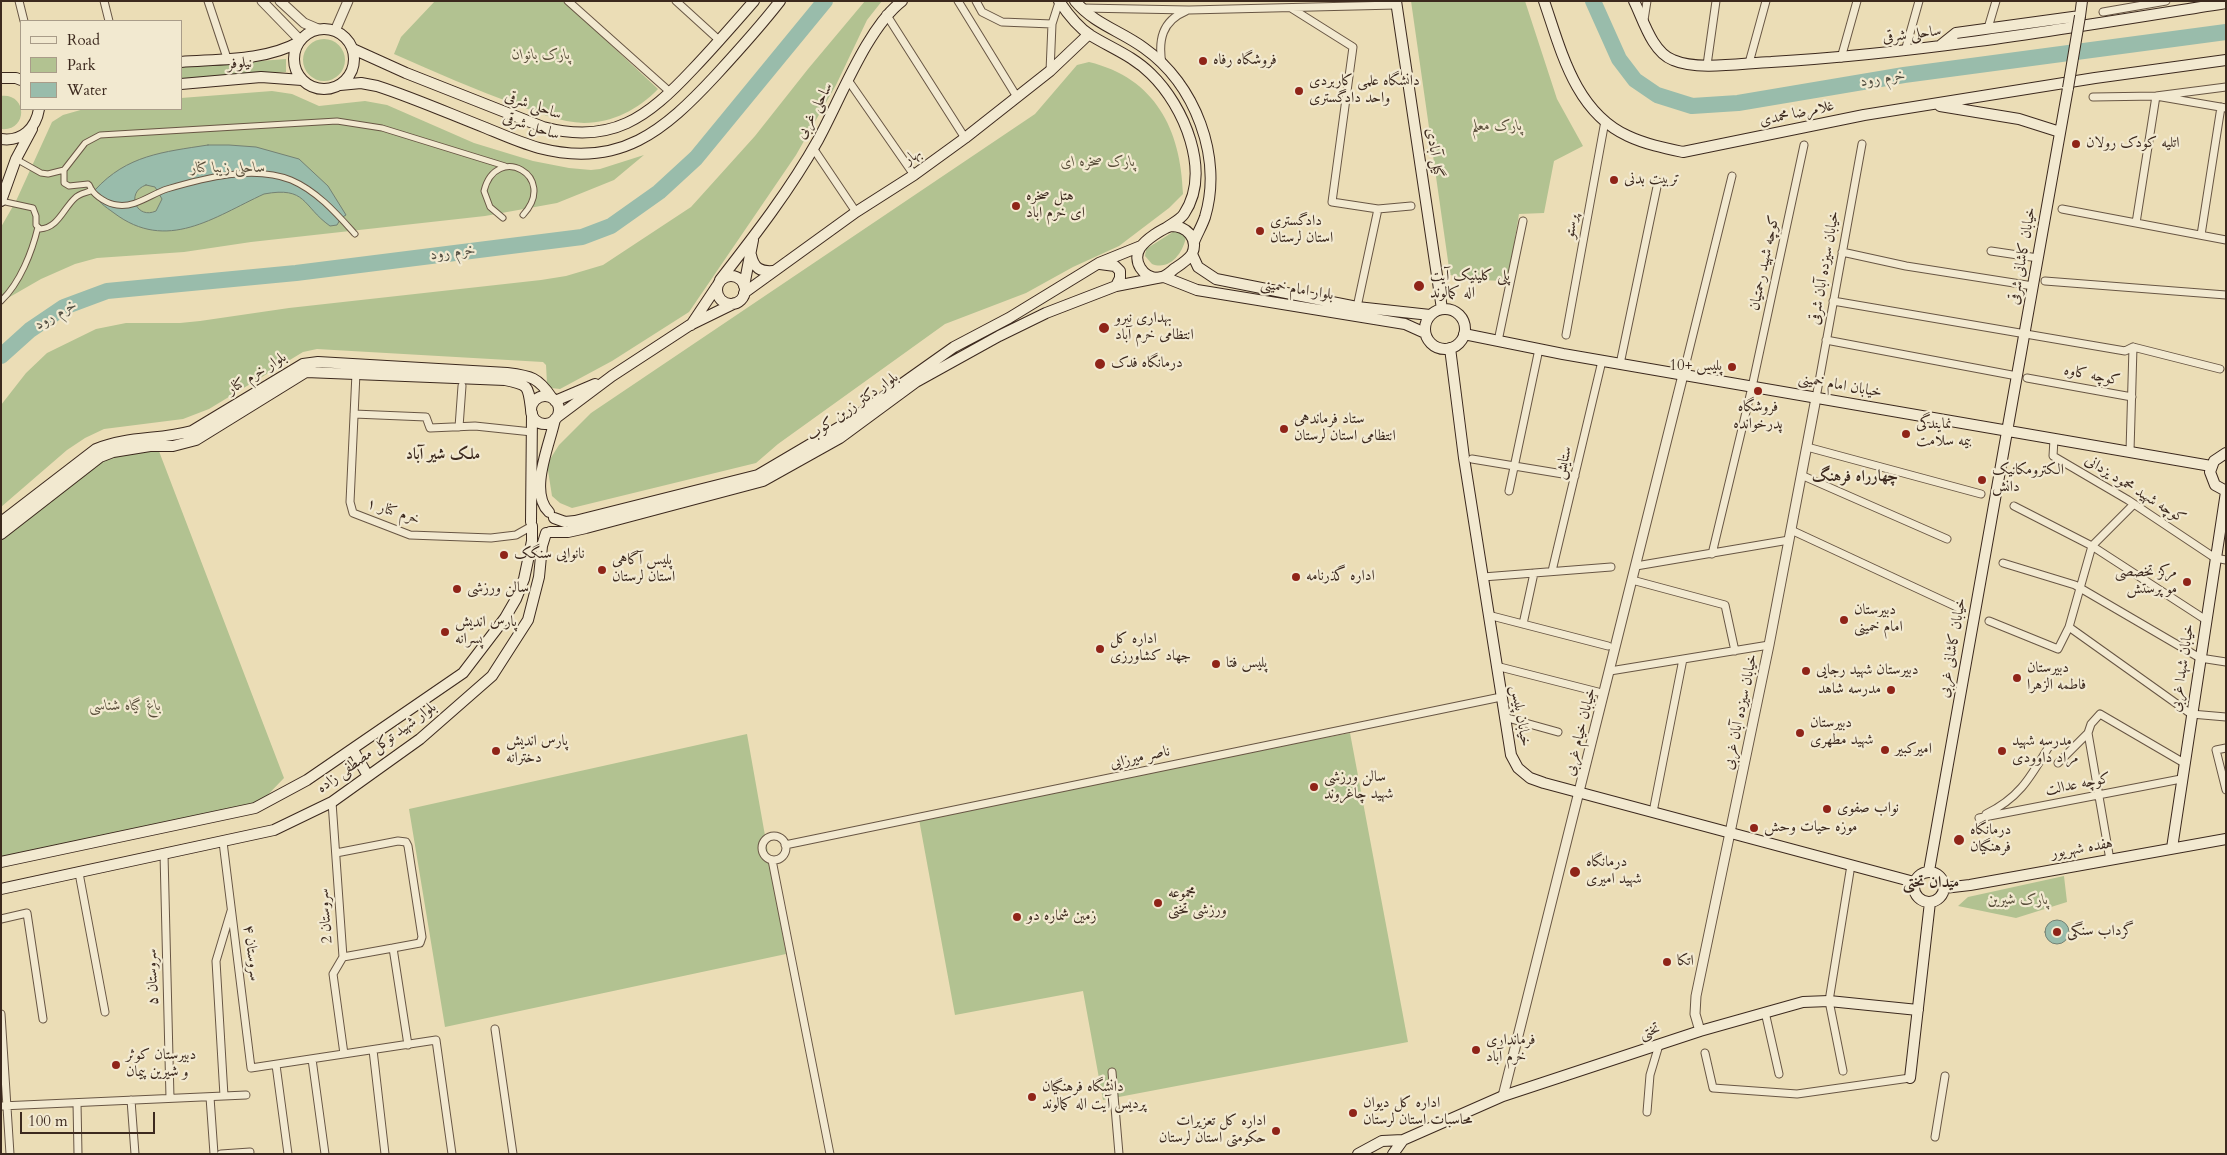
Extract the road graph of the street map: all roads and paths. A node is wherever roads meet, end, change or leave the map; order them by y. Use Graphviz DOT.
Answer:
graph roads {
  1 [pos="19,1"];
  2 [pos="104,1"];
  3 [pos="208,1"];
  4 [pos="262,1"];
  5 [pos="280,1"];
  6 [pos="348,1"];
  7 [pos="568,1"];
  8 [pos="676,1"];
  9 [pos="754,1"];
  10 [pos="780,1"];
  11 [pos="958,1"];
  12 [pos="976,1"];
  13 [pos="1544,1"];
  14 [pos="1634,1"];
  15 [pos="1647,1"];
  16 [pos="1716,1"];
  17 [pos="1766,1"];
  18 [pos="1857,1"];
  19 [pos="1919,1"];
  20 [pos="1996,1"];
  21 [pos="2082,1"];
  22 [pos="2166,1"];
  23 [pos="900,2"];
  24 [pos="1059,2"];
  25 [pos="1396,3"];
  26 [pos="2226,3"];
  27 [pos="1078,5"];
  28 [pos="2126,5"];
  29 [pos="1292,8"];
  30 [pos="1189,10"];
  31 [pos="2103,12"];
  32 [pos="886,14"];
  33 [pos="2080,16"];
  34 [pos="24,20"];
  35 [pos="109,20"];
  36 [pos="1644,20"];
  37 [pos="1052,24"];
  38 [pos="1988,28"];
  39 [pos="318,29"];
  40 [pos="335,31"];
  41 [pos="1089,34"];
  42 [pos="300,41"];
  43 [pos="720,41"];
  44 [pos="1939,47"];
  45 [pos="353,49"];
  46 [pos="1905,51"];
  47 [pos="227,58"];
  48 [pos="1841,58"];
  49 [pos="2226,60"];
  50 [pos="182,62"];
  51 [pos="1749,63"];
  52 [pos="1162,64"];
  53 [pos="1706,65"];
  54 [pos="1050,71"];
  55 [pos="3,78"];
  56 [pos="20,79"];
  57 [pos="302,80"];
  58 [pos="848,80"];
  59 [pos="182,84"];
  60 [pos="340,85"];
  61 [pos="2226,87"];
  62 [pos="670,92"];
  63 [pos="2156,96"];
  64 [pos="1018,97"];
  65 [pos="2093,97"];
  66 [pos="1929,105"];
  67 [pos="2224,107"];
  68 [pos="38,114"];
  69 [pos="1605,121"];
  70 [pos="32,129"];
  71 [pos="2060,132"];
  72 [pos="965,138"];
  73 [pos="1,139"];
  74 [pos="1862,144"];
  75 [pos="1804,145"];
  76 [pos="813,148"];
  77 [pos="16,159"];
  78 [pos="505,166"];
  79 [pos="64,170"];
  80 [pos="914,175"];
  81 [pos="1732,176"];
  82 [pos="1658,182"];
  83 [pos="92,190"];
  84 [pos="1,201"];
  85 [pos="1411,206"];
  86 [pos="1378,209"];
  87 [pos="2062,210"];
  88 [pos="856,212"];
  89 [pos="523,216"];
  90 [pos="503,218"];
  91 [pos="1523,222"];
  92 [pos="2136,223"];
  93 [pos="38,228"];
  94 [pos="1166,228"];
  95 [pos="355,234"];
  96 [pos="2201,235"];
  97 [pos="754,236"];
  98 [pos="2226,240"];
  99 [pos="1194,242"];
  100 [pos="1141,246"];
  101 [pos="1991,251"];
  102 [pos="750,252"];
  103 [pos="1842,252"];
  104 [pos="1192,254"];
  105 [pos="2038,258"];
  106 [pos="1099,264"];
  107 [pos="773,271"];
  108 [pos="1163,277"];
  109 [pos="2045,281"];
  110 [pos="719,283"];
  111 [pos="1116,286"];
  112 [pos="2033,286"];
  113 [pos="744,289"];
  114 [pos="2226,295"];
  115 [pos="1,301"];
  116 [pos="1833,301"];
  117 [pos="735,303"];
  118 [pos="1357,307"];
  119 [pos="1442,309"];
  120 [pos="1430,315"];
  121 [pos="690,325"];
  122 [pos="1425,333"];
  123 [pos="2024,333"];
  124 [pos="1464,334"];
  125 [pos="1566,335"];
  126 [pos="1826,340"];
  127 [pos="1498,341"];
  128 [pos="2133,346"];
  129 [pos="1450,348"];
  130 [pos="1539,349"];
  131 [pos="1602,361"];
  132 [pos="1620,364"];
  133 [pos="2220,369"];
  134 [pos="356,373"];
  135 [pos="1683,375"];
  136 [pos="612,376"];
  137 [pos="2017,376"];
  138 [pos="2028,378"];
  139 [pos="462,386"];
  140 [pos="1752,387"];
  141 [pos="2132,397"];
  142 [pos="1816,398"];
  143 [pos="553,399"];
  144 [pos="532,411"];
  145 [pos="354,414"];
  146 [pos="556,418"];
  147 [pos="459,427"];
  148 [pos="2007,430"];
  149 [pos="532,432"];
  150 [pos="2054,439"];
  151 [pos="1807,447"];
  152 [pos="2130,451"];
  153 [pos="2226,453"];
  154 [pos="1472,459"];
  155 [pos="1514,466"];
  156 [pos="2211,466"];
  157 [pos="1802,475"];
  158 [pos="1575,476"];
  159 [pos="1509,491"];
  160 [pos="2226,492"];
  161 [pos="1981,494"];
  162 [pos="2134,504"];
  163 [pos="2014,506"];
  164 [pos="2225,508"];
  165 [pos="551,515"];
  166 [pos="1,522"];
  167 [pos="531,524"];
  168 [pos="1791,530"];
  169 [pos="548,533"];
  170 [pos="1,534"];
  171 [pos="1946,539"];
  172 [pos="1789,540"];
  173 [pos="2089,544"];
  174 [pos="1712,554"];
  175 [pos="2221,559"];
  176 [pos="2003,563"];
  177 [pos="1636,566"];
  178 [pos="1611,567"];
  179 [pos="1552,572"];
  180 [pos="1534,573"];
  181 [pos="1482,577"];
  182 [pos="1632,580"];
  183 [pos="2079,587"];
  184 [pos="1959,608"];
  185 [pos="1488,615"];
  186 [pos="2206,620"];
  187 [pos="1988,621"];
  188 [pos="1523,624"];
  189 [pos="2069,627"];
  190 [pos="1769,645"];
  191 [pos="1608,646"];
  192 [pos="1735,651"];
  193 [pos="2200,658"];
  194 [pos="1683,659"];
  195 [pos="2226,662"];
  196 [pos="1496,666"];
  197 [pos="1610,672"];
  198 [pos="1598,692"];
  199 [pos="1501,697"];
  200 [pos="2191,714"];
  201 [pos="2226,716"];
  202 [pos="1504,717"];
  203 [pos="1558,732"];
  204 [pos="2088,732"];
  205 [pos="2048,748"];
  206 [pos="2226,748"];
  207 [pos="353,750"];
  208 [pos="2058,762"];
  209 [pos="2184,763"];
  210 [pos="368,776"];
  211 [pos="2181,779"];
  212 [pos="2226,790"];
  213 [pos="1580,792"];
  214 [pos="2098,795"];
  215 [pos="332,802"];
  216 [pos="1653,812"];
  217 [pos="1730,833"];
  218 [pos="2226,839"];
  219 [pos="223,842"];
  220 [pos="785,845"];
  221 [pos="2172,848"];
  222 [pos="336,853"];
  223 [pos="164,854"];
  224 [pos="772,860"];
  225 [pos="2110,860"];
  226 [pos="1,862"];
  227 [pos="1851,865"];
  228 [pos="1929,872"];
  229 [pos="79,873"];
  230 [pos="1914,882"];
  231 [pos="1944,888"];
  232 [pos="1,890"];
  233 [pos="1930,902"];
  234 [pos="232,909"];
  235 [pos="1,918"];
  236 [pos="393,948"];
  237 [pos="343,957"];
  238 [pos="1830,1001"];
  239 [pos="1918,1010"];
  240 [pos="105,1012"];
  241 [pos="1766,1012"];
  242 [pos="1,1014"];
  243 [pos="42,1019"];
  244 [pos="495,1029"];
  245 [pos="1700,1031"];
  246 [pos="408,1044"];
  247 [pos="1659,1045"];
  248 [pos="372,1050"];
  249 [pos="1706,1053"];
  250 [pos="344,1054"];
  251 [pos="312,1060"];
  252 [pos="276,1065"];
  253 [pos="1843,1071"];
  254 [pos="1112,1072"];
  255 [pos="1779,1074"];
  256 [pos="1945,1076"];
  257 [pos="1910,1078"];
  258 [pos="246,1095"];
  259 [pos="224,1096"];
  260 [pos="1503,1096"];
  261 [pos="210,1097"];
  262 [pos="170,1098"];
  263 [pos="131,1100"];
  264 [pos="77,1103"];
  265 [pos="5,1106"];
  266 [pos="1647,1112"];
  267 [pos="1935,1137"];
  268 [pos="1403,1140"];
  269 [pos="250,1152"];
  270 [pos="230,1153"];
  271 [pos="10,1154"];
  272 [pos="78,1154"];
  273 [pos="135,1154"];
  274 [pos="214,1154"];
  275 [pos="220,1154"];
  276 [pos="288,1154"];
  277 [pos="325,1154"];
  278 [pos="385,1154"];
  279 [pos="452,1154"];
  280 [pos="513,1154"];
  281 [pos="830,1154"];
  282 [pos="1119,1154"];
  283 [pos="1358,1154"];
  284 [pos="1393,1154"];
  1 -- 34 [label="street"];
  2 -- 35 [label="street"];
  3 -- 47 [label="street"];
  4 -- 42 [label="street"];
  5 -- 39 [label="street"];
  6 -- 40 [label="street"];
  7 -- 62 [label="street"];
  8 -- 43 [label="street"];
  9 -- 43 [label="main road, ساحلی شرقی"];
  10 -- 60 [label="main road, ساحل شرقی"];
  11 -- 64 [label="street"];
  12 -- 37 [label="street"];
  13 -- 69 [label="main road, غلامرضا محمدی"];
  14 -- 36 [label="main road, ساحلی شرقی"];
  15 -- 36 [label="street"];
  16 -- 53 [label="street"];
  17 -- 51 [label="street"];
  18 -- 48 [label="street"];
  19 -- 46 [label="street"];
  20 -- 38 [label="street"];
  21 -- 33 [label="main road"];
  22 -- 28 [label="street"];
  23 -- 32 [label="main road, ساحلی غربی"];
  24 -- 37 [label="street"];
  24 -- 41 [label="main road"];
  25 -- 29 [label="street"];
  25 -- 119 [label="main road, گیل آبادی"];
  26 -- 44 [label="main road, ساحلی شرقی"];
  27 -- 30 [label="street"];
  27 -- 52 [label="main road"];
  28 -- 31 [label="street"];
  29 -- 30 [label="street"];
  29 -- 86 [label="street"];
  30 -- 52 [label="street"];
  32 -- 58 [label="main road, ساحلی غربی"];
  32 -- 72 [label="street"];
  33 -- 38 [label="main road"];
  33 -- 71 [label="main road, خیابان کاشانی شرقی, bridge"];
  36 -- 53 [label="main road, ساحلی شرقی"];
  37 -- 54 [label="street"];
  38 -- 44 [label="main road"];
  39 -- 40 [label="main road"];
  39 -- 42 [label="main road"];
  40 -- 45 [label="main road"];
  41 -- 54 [label="main road, بهار"];
  41 -- 94 [label="main road"];
  42 -- 47 [label="main road, نیلوفر"];
  42 -- 57 [label="main road"];
  43 -- 62 [label="main road, ساحلی شرقی"];
  44 -- 46 [label="main road, ساحلی شرقی"];
  45 -- 60 [label="main road"];
  45 -- 62 [label="main road, ساحلی شرقی"];
  46 -- 48 [label="main road, ساحلی شرقی"];
  47 -- 50 [label="main road, نیلوفر"];
  48 -- 51 [label="main road, ساحلی شرقی"];
  49 -- 66 [label="main road, غلامرضا محمدی"];
  51 -- 53 [label="main road, ساحلی شرقی"];
  52 -- 99 [label="main road"];
  54 -- 64 [label="main road, بهار"];
  55 -- 56 [label="main road"];
  57 -- 59 [label="main road, نیلوفر"];
  57 -- 60 [label="main road"];
  58 -- 76 [label="main road, ساحلی غربی"];
  58 -- 80 [label="street"];
  61 -- 63 [label="street"];
  63 -- 65 [label="street"];
  63 -- 67 [label="street"];
  63 -- 92 [label="street"];
  64 -- 72 [label="main road, بهار"];
  66 -- 69 [label="main road, غلامرضا محمدی"];
  66 -- 71 [label="main road"];
  67 -- 96 [label="street"];
  68 -- 70 [label="main road"];
  69 -- 125 [label="street, پرستو"];
  70 -- 73 [label="main road"];
  70 -- 77 [label="main road"];
  71 -- 105 [label="main road, خیابان کاشانی شرقی"];
  72 -- 80 [label="main road, بهار"];
  74 -- 103 [label="street, خیابان سیزده آبان شرقی"];
  75 -- 140 [label="street, کوچه شهید رحمتیان"];
  76 -- 88 [label="street"];
  76 -- 97 [label="main road, ساحلی غربی"];
  77 -- 79 [label="street"];
  77 -- 84 [label="main road"];
  78 -- 79 [label="street"];
  78 -- 89 [label="street"];
  78 -- 90 [label="street"];
  79 -- 83 [label="street"];
  80 -- 88 [label="main road, بهار"];
  81 -- 135 [label="street"];
  82 -- 132 [label="street"];
  83 -- 93 [label="street"];
  83 -- 95 [label="street"];
  84 -- 93 [label="street"];
  85 -- 86 [label="street"];
  86 -- 118 [label="street"];
  87 -- 92 [label="street"];
  88 -- 107 [label="main road, بهار"];
  91 -- 127 [label="street"];
  92 -- 96 [label="street"];
  93 -- 115 [label="street"];
  94 -- 99 [label="main road"];
  94 -- 100 [label="main road"];
  96 -- 98 [label="street"];
  97 -- 102 [label="main road"];
  97 -- 110 [label="main road, ساحلی غربی"];
  99 -- 104 [label="main road"];
  100 -- 106 [label="main road, بلوار دکتر زرین کوب"];
  100 -- 108 [label="main road"];
  101 -- 105 [label="street"];
  102 -- 107 [label="main road"];
  102 -- 113 [label="main road"];
  103 -- 112 [label="street"];
  103 -- 116 [label="street, خیابان سیزده آبان شرقی"];
  104 -- 108 [label="main road"];
  104 -- 118 [label="main road, بلوار امام خمینی"];
  105 -- 112 [label="main road, خیابان کاشانی شرقی"];
  106 -- 111 [label="main road"];
  106 -- 165 [label="main road, بلوار دکتر زرین کوب"];
  107 -- 113 [label="main road, بهار"];
  108 -- 111 [label="main road, بلوار دکتر زرین کوب"];
  108 -- 122 [label="main road, بلوار امام خمینی"];
  109 -- 114 [label="street"];
  110 -- 113 [label="main road"];
  110 -- 117 [label="main road"];
  110 -- 121 [label="main road, ساحلی غربی"];
  111 -- 169 [label="main road, بلوار دکتر زرین کوب"];
  112 -- 123 [label="main road, خیابان کاشانی شرقی"];
  113 -- 117 [label="main road"];
  116 -- 123 [label="street"];
  116 -- 126 [label="street, خیابان سیزده آبان شرقی"];
  117 -- 121 [label="main road"];
  118 -- 120 [label="main road, بلوار امام خمینی"];
  119 -- 120 [label="main road"];
  119 -- 124 [label="main road"];
  120 -- 122 [label="main road"];
  121 -- 136 [label="main road"];
  122 -- 129 [label="main road"];
  123 -- 128 [label="street"];
  123 -- 137 [label="main road, خیابان کاشانی شرقی"];
  124 -- 127 [label="main road, خیابان امام خمینی"];
  124 -- 129 [label="main road"];
  126 -- 137 [label="street"];
  126 -- 142 [label="street, خیابان سیزده آبان شرقی"];
  127 -- 130 [label="main road, خیابان امام خمینی"];
  128 -- 133 [label="street"];
  128 -- 141 [label="street, کوچه کاوه"];
  129 -- 181 [label="main road, خیابان پلیس"];
  130 -- 131 [label="main road, خیابان امام خمینی"];
  130 -- 155 [label="street"];
  131 -- 132 [label="main road, خیابان امام خمینی"];
  131 -- 158 [label="street, ستایش"];
  132 -- 135 [label="main road, خیابان امام خمینی"];
  134 -- 144 [label="main road, بلوار خرم کنار"];
  134 -- 145 [label="street, خرم کنار ۱"];
  134 -- 170 [label="main road, بلوار خرم کنار"];
  135 -- 140 [label="main road, خیابان امام خمینی"];
  135 -- 177 [label="street, خیابان خیام غربی"];
  136 -- 143 [label="main road"];
  136 -- 146 [label="main road"];
  137 -- 148 [label="main road, خیابان کاشانی شرقی"];
  138 -- 141 [label="street, کوچه کاوه"];
  139 -- 147 [label="street"];
  140 -- 142 [label="main road, خیابان امام خمینی"];
  140 -- 174 [label="street, کوچه شهید رحمتیان"];
  141 -- 152 [label="street"];
  142 -- 148 [label="main road, خیابان امام خمینی"];
  142 -- 151 [label="street, خیابان سیزده آبان غربی"];
  143 -- 144 [label="main road"];
  143 -- 146 [label="main road"];
  143 -- 166 [label="main road, بلوار خرم کنار"];
  144 -- 146 [label="main road"];
  144 -- 149 [label="main road, بلوار شهید توکل مصطفی زاده"];
  145 -- 147 [label="street"];
  145 -- 167 [label="street, خرم کنار ۱"];
  146 -- 165 [label="main road"];
  147 -- 149 [label="street"];
  148 -- 150 [label="main road, خیابان امام خمینی"];
  148 -- 228 [label="main road, خیابان کاشانی غربی"];
  149 -- 167 [label="main road, بلوار شهید توکل مصطفی زاده"];
  150 -- 152 [label="main road, خیابان امام خمینی"];
  150 -- 162 [label="street, کوچه شهید محمود یزدانی"];
  151 -- 157 [label="street, خیابان سیزده آبان غربی"];
  151 -- 161 [label="street"];
  152 -- 156 [label="main road, خیابان امام خمینی"];
  153 -- 156 [label="main road"];
  154 -- 155 [label="street"];
  155 -- 158 [label="street"];
  155 -- 159 [label="street"];
  156 -- 160 [label="main road"];
  157 -- 168 [label="street, خیابان سیزده آبان غربی"];
  157 -- 171 [label="street"];
  158 -- 179 [label="street, ستایش"];
  160 -- 164 [label="main road, خیابان شهدا غربی"];
  162 -- 173 [label="street"];
  162 -- 175 [label="street, کوچه شهید محمود یزدانی"];
  163 -- 173 [label="street"];
  164 -- 175 [label="main road, خیابان شهدا غربی"];
  165 -- 167 [label="main road"];
  165 -- 169 [label="main road"];
  167 -- 169 [label="main road"];
  167 -- 207 [label="main road, بلوار شهید توکل مصطفی زاده"];
  168 -- 172 [label="street, خیابان سیزده آبان غربی"];
  168 -- 184 [label="street"];
  169 -- 210 [label="main road, بلوار شهید توکل مصطفی زاده"];
  172 -- 174 [label="street"];
  172 -- 190 [label="street, خیابان سیزده آبان غربی"];
  173 -- 183 [label="street"];
  173 -- 186 [label="street"];
  174 -- 177 [label="street"];
  175 -- 186 [label="main road, خیابان شهدا غربی"];
  176 -- 183 [label="street"];
  177 -- 182 [label="street, خیابان خیام غربی"];
  178 -- 179 [label="street"];
  179 -- 180 [label="street"];
  180 -- 181 [label="street"];
  180 -- 188 [label="street"];
  181 -- 185 [label="main road, خیابان پلیس"];
  182 -- 192 [label="street"];
  182 -- 197 [label="street, خیابان خیام غربی"];
  183 -- 189 [label="street"];
  183 -- 193 [label="street"];
  185 -- 188 [label="street"];
  185 -- 196 [label="main road, خیابان پلیس"];
  186 -- 193 [label="main road, خیابان شهدا غربی"];
  187 -- 189 [label="street"];
  188 -- 191 [label="street"];
  189 -- 200 [label="street"];
  190 -- 192 [label="street"];
  190 -- 217 [label="street, خیابان سیزده آبان غربی"];
  192 -- 194 [label="street"];
  193 -- 195 [label="street"];
  193 -- 200 [label="main road, خیابان شهدا غربی"];
  194 -- 197 [label="street"];
  194 -- 216 [label="street"];
  196 -- 198 [label="street"];
  196 -- 199 [label="main road, خیابان پلیس"];
  197 -- 213 [label="street, خیابان خیام غربی"];
  199 -- 202 [label="main road, خیابان پلیس"];
  199 -- 220 [label="street, ناصر میرزایی"];
  200 -- 201 [label="street"];
  200 -- 209 [label="main road, خیابان شهدا غربی"];
  202 -- 203 [label="street"];
  202 -- 213 [label="main road, خیابان پلیس"];
  204 -- 208 [label="street"];
  204 -- 209 [label="street"];
  204 -- 214 [label="street"];
  205 -- 214 [label="street, کوچه عدالت"];
  206 -- 212 [label="street"];
  207 -- 210 [label="main road"];
  207 -- 226 [label="main road, بلوار شهید توکل مصطفی زاده"];
  209 -- 211 [label="main road, خیابان شهدا غربی"];
  210 -- 215 [label="main road, بلوار شهید توکل مصطفی زاده"];
  211 -- 214 [label="street, کوچه عدالت"];
  211 -- 221 [label="main road, خیابان شهدا غربی"];
  213 -- 216 [label="main road, خیابان پلیس"];
  213 -- 260 [label="street, خیابان خیام غربی"];
  214 -- 225 [label="street"];
  215 -- 219 [label="main road, بلوار شهید توکل مصطفی زاده"];
  215 -- 222 [label="street, سروستان 2"];
  216 -- 217 [label="main road, خیابان پلیس"];
  217 -- 227 [label="main road, خیابان پلیس"];
  217 -- 245 [label="street, خیابان سیزده آبان غربی"];
  218 -- 221 [label="main road, هفده شهریور"];
  219 -- 223 [label="main road, بلوار شهید توکل مصطفی زاده"];
  219 -- 234 [label="street, سروستان ۴"];
  220 -- 224 [label="street"];
  220 -- 224 [label="street"];
  221 -- 225 [label="main road, هفده شهریور"];
  222 -- 236 [label="street"];
  222 -- 237 [label="street, سروستان 2"];
  223 -- 229 [label="main road, بلوار شهید توکل مصطفی زاده"];
  223 -- 262 [label="street, سروستان ۵"];
  224 -- 281 [label="street"];
  225 -- 231 [label="main road, هفده شهریور"];
  227 -- 230 [label="main road, خیابان پلیس"];
  227 -- 238 [label="street"];
  228 -- 230 [label="main road"];
  228 -- 231 [label="main road"];
  229 -- 232 [label="main road, بلوار شهید توکل مصطفی زاده"];
  229 -- 240 [label="street"];
  230 -- 233 [label="main road"];
  231 -- 233 [label="main road"];
  233 -- 239 [label="main road"];
  234 -- 252 [label="street, سروستان ۴"];
  234 -- 259 [label="street"];
  235 -- 243 [label="street"];
  236 -- 237 [label="street"];
  236 -- 246 [label="street"];
  237 -- 250 [label="street, سروستان 2"];
  238 -- 239 [label="main road, تختی"];
  238 -- 241 [label="main road, تختی"];
  238 -- 253 [label="street"];
  239 -- 257 [label="main road"];
  241 -- 245 [label="main road, تختی"];
  241 -- 255 [label="street"];
  242 -- 265 [label="street"];
  244 -- 280 [label="street"];
  245 -- 247 [label="main road, تختی"];
  246 -- 248 [label="street"];
  246 -- 279 [label="street"];
  247 -- 260 [label="main road, تختی"];
  247 -- 266 [label="street"];
  248 -- 250 [label="street"];
  248 -- 278 [label="street"];
  249 -- 257 [label="street"];
  250 -- 251 [label="street"];
  251 -- 252 [label="street"];
  251 -- 277 [label="street"];
  252 -- 276 [label="street"];
  254 -- 282 [label="street"];
  256 -- 267 [label="street"];
  258 -- 259 [label="street"];
  259 -- 261 [label="street"];
  260 -- 268 [label="main road, تختی"];
  261 -- 262 [label="street"];
  261 -- 274 [label="street"];
  262 -- 263 [label="street"];
  263 -- 264 [label="street"];
  263 -- 273 [label="street"];
  264 -- 265 [label="street"];
  264 -- 272 [label="street"];
  265 -- 271 [label="street"];
  268 -- 283 [label="main road"];
  268 -- 284 [label="main road"];
  269 -- 270 [label="street"];
  270 -- 275 [label="street"];
}
